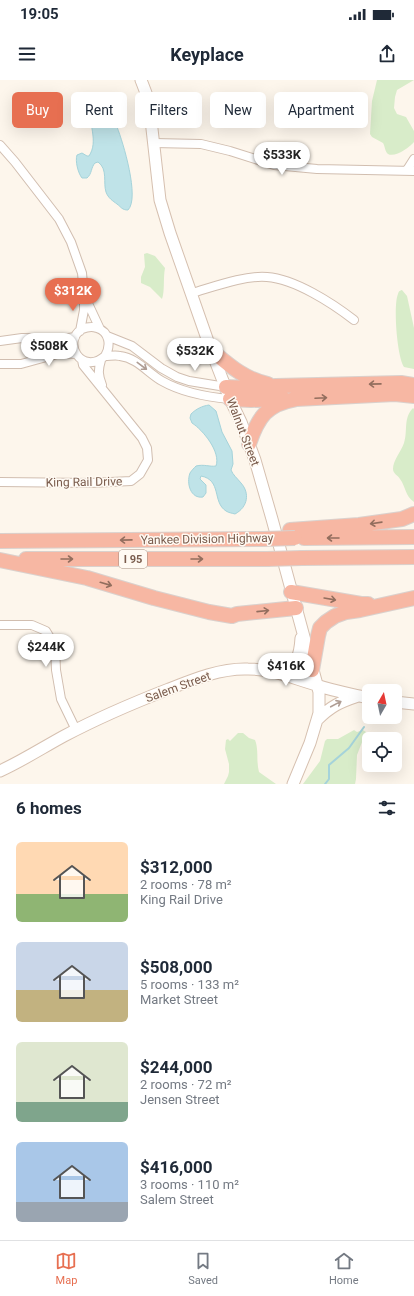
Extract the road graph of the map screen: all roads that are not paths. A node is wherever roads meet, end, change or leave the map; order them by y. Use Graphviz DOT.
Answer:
graph roads {
  1 [pos="142,80"];
  2 [pos="154,143"];
  3 [pos="0,145"];
  4 [pos="414,159"];
  5 [pos="411,171"];
  6 [pos="192,293"];
  7 [pos="84,295"];
  8 [pos="354,320"];
  9 [pos="100,329"];
  10 [pos="78,334"];
  11 [pos="107,336"];
  12 [pos="0,341"];
  13 [pos="211,350"];
  14 [pos="79,357"];
  15 [pos="103,358"];
  16 [pos="0,364"];
  17 [pos="414,385"];
  18 [pos="276,386"];
  19 [pos="105,393"];
  20 [pos="228,393"];
  21 [pos="414,396"];
  22 [pos="296,399"];
  23 [pos="249,444"];
  24 [pos="0,482"];
  25 [pos="414,514"];
  26 [pos="293,534"];
  27 [pos="414,537"];
  28 [pos="0,541"];
  29 [pos="414,557"];
  30 [pos="0,559"];
  31 [pos="291,592"];
  32 [pos="414,598"];
  33 [pos="385,604"];
  34 [pos="296,608"];
  35 [pos="0,625"];
  36 [pos="301,629"];
  37 [pos="261,669"];
  38 [pos="312,670"];
  39 [pos="317,686"];
  40 [pos="362,697"];
  41 [pos="362,697"];
  42 [pos="402,703"];
  43 [pos="414,704"];
  44 [pos="317,720"];
  45 [pos="76,730"];
  46 [pos="0,771"];
  47 [pos="293,784"];
  1 -- 2 [label="main road, Walnut Street"];
  2 -- 5 [label="street"];
  2 -- 6 [label="main road, Walnut Street"];
  3 -- 7 [label="street"];
  4 -- 5 [label="street"];
  6 -- 8 [label="street"];
  6 -- 13 [label="main road, Walnut Street"];
  7 -- 9 [label="street"];
  7 -- 10 [label="street"];
  9 -- 10 [label="street"];
  9 -- 11 [label="street"];
  10 -- 12 [label="street"];
  10 -- 14 [label="street"];
  11 -- 15 [label="street"];
  11 -- 20 [label="street"];
  13 -- 18 [label="highway"];
  13 -- 20 [label="main road, Walnut Street"];
  14 -- 15 [label="street"];
  14 -- 16 [label="street"];
  14 -- 19 [label="street, King Rail Drive"];
  15 -- 19 [label="street, King Rail Drive"];
  15 -- 20 [label="street, one-way"];
  17 -- 18 [label="highway, one-way"];
  18 -- 20 [label="highway"];
  19 -- 24 [label="street, King Rail Drive"];
  20 -- 22 [label="highway"];
  20 -- 23 [label="main road, Walnut Street"];
  22 -- 21 [label="highway, one-way"];
  22 -- 23 [label="highway"];
  23 -- 31 [label="main road, Walnut Street"];
  25 -- 26 [label="highway, one-way"];
  27 -- 26 [label="highway, one-way"];
  26 -- 28 [label="highway, Yankee Division Highway / I 95, one-way"];
  30 -- 29 [label="highway, Yankee Division Highway / I 95, one-way, bridge"];
  30 -- 34 [label="highway, one-way"];
  31 -- 33 [label="highway, one-way"];
  31 -- 34 [label="main road, Walnut Street"];
  32 -- 33 [label="highway"];
  33 -- 38 [label="highway"];
  34 -- 36 [label="main road, Walnut Street"];
  35 -- 45 [label="street"];
  36 -- 37 [label="main road"];
  36 -- 38 [label="main road, Walnut Street"];
  37 -- 39 [label="main road, Salem Street"];
  37 -- 45 [label="main road, Salem Street"];
  38 -- 39 [label="main road, Walnut Street"];
  39 -- 40 [label="main road, Salem Street"];
  39 -- 44 [label="main road, Walnut Street"];
  44 -- 41 [label="main road, one-way"];
  42 -- 43 [label="main road"];
  44 -- 47 [label="main road, Walnut Street"];
  45 -- 46 [label="main road, Salem Street"];
}
